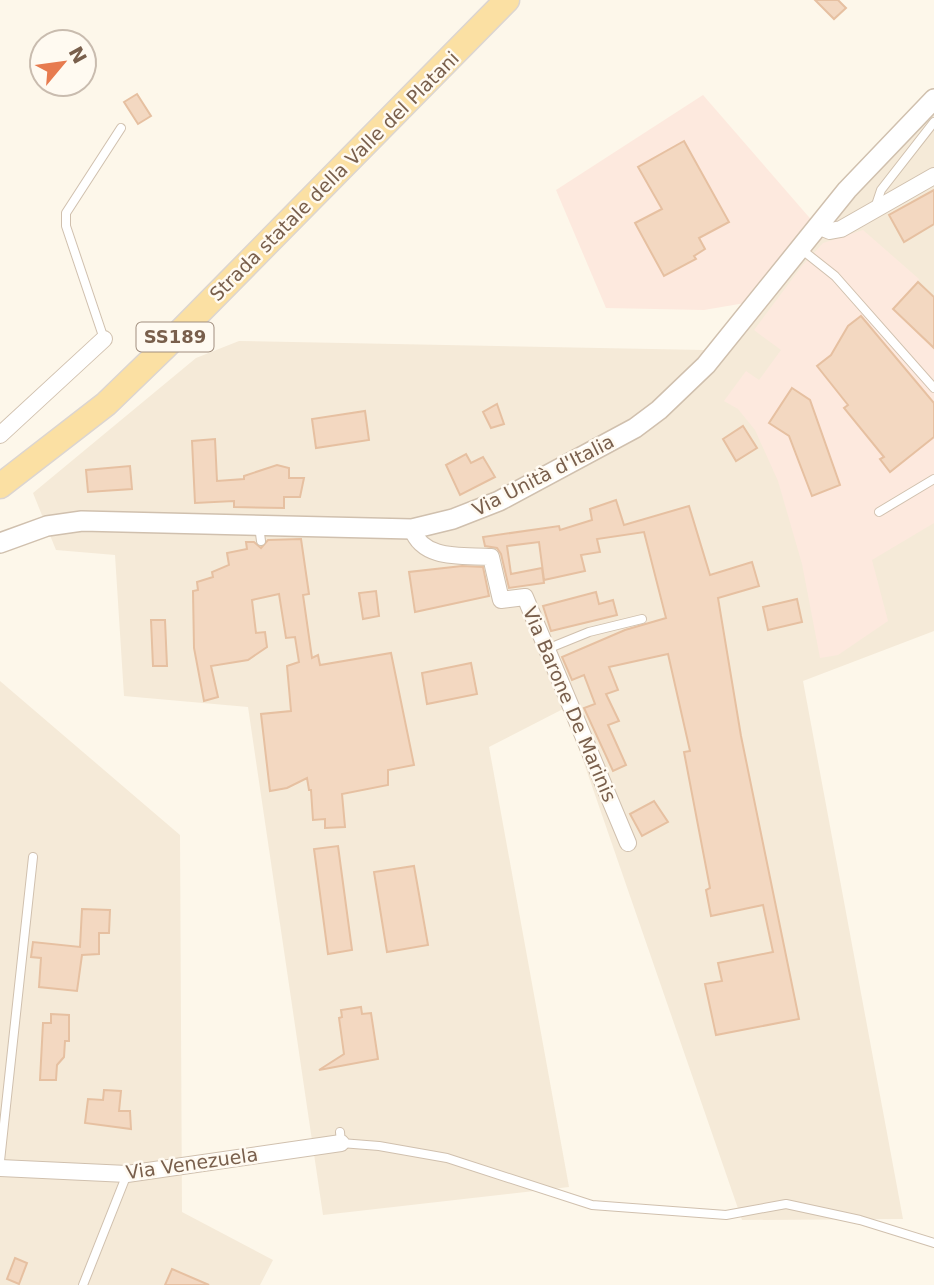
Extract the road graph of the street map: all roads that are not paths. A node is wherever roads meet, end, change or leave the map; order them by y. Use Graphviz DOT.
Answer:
graph roads {
  1 [pos="507,0"];
  2 [pos="934,99"];
  3 [pos="934,122"];
  4 [pos="121,128"];
  5 [pos="934,176"];
  6 [pos="875,210"];
  7 [pos="818,226"];
  8 [pos="798,248"];
  9 [pos="104,339"];
  10 [pos="934,388"];
  11 [pos="0,435"];
  12 [pos="934,479"];
  13 [pos="0,486"];
  14 [pos="879,512"];
  15 [pos="412,529"];
  16 [pos="0,543"];
  17 [pos="642,619"];
  18 [pos="547,649"];
  19 [pos="628,843"];
  20 [pos="33,857"];
  21 [pos="341,1138"];
  22 [pos="0,1161"];
  23 [pos="0,1168"];
  24 [pos="127,1174"];
  25 [pos="934,1243"];
  26 [pos="83,1285"];
  1 -- 13 [label="main road, Strada statale della Valle del Platani / SS189"];
  2 -- 7 [label="street, Via Unità d'Italia"];
  3 -- 6 [label="lane"];
  4 -- 9 [label="lane"];
  5 -- 6 [label="street"];
  6 -- 7 [label="street"];
  7 -- 8 [label="street, Via Unità d'Italia"];
  8 -- 10 [label="lane"];
  8 -- 15 [label="street, Via Unità d'Italia"];
  9 -- 11 [label="street"];
  12 -- 14 [label="lane"];
  15 -- 16 [label="street, Via Unità d'Italia"];
  15 -- 18 [label="street, Via Barone De Marinis"];
  17 -- 18 [label="lane"];
  18 -- 19 [label="street, Via Barone De Marinis"];
  20 -- 22 [label="lane"];
  21 -- 24 [label="street, Via Venezuela"];
  21 -- 25 [label="lane"];
  23 -- 24 [label="street, Via Venezuela"];
  24 -- 26 [label="lane"];
}
